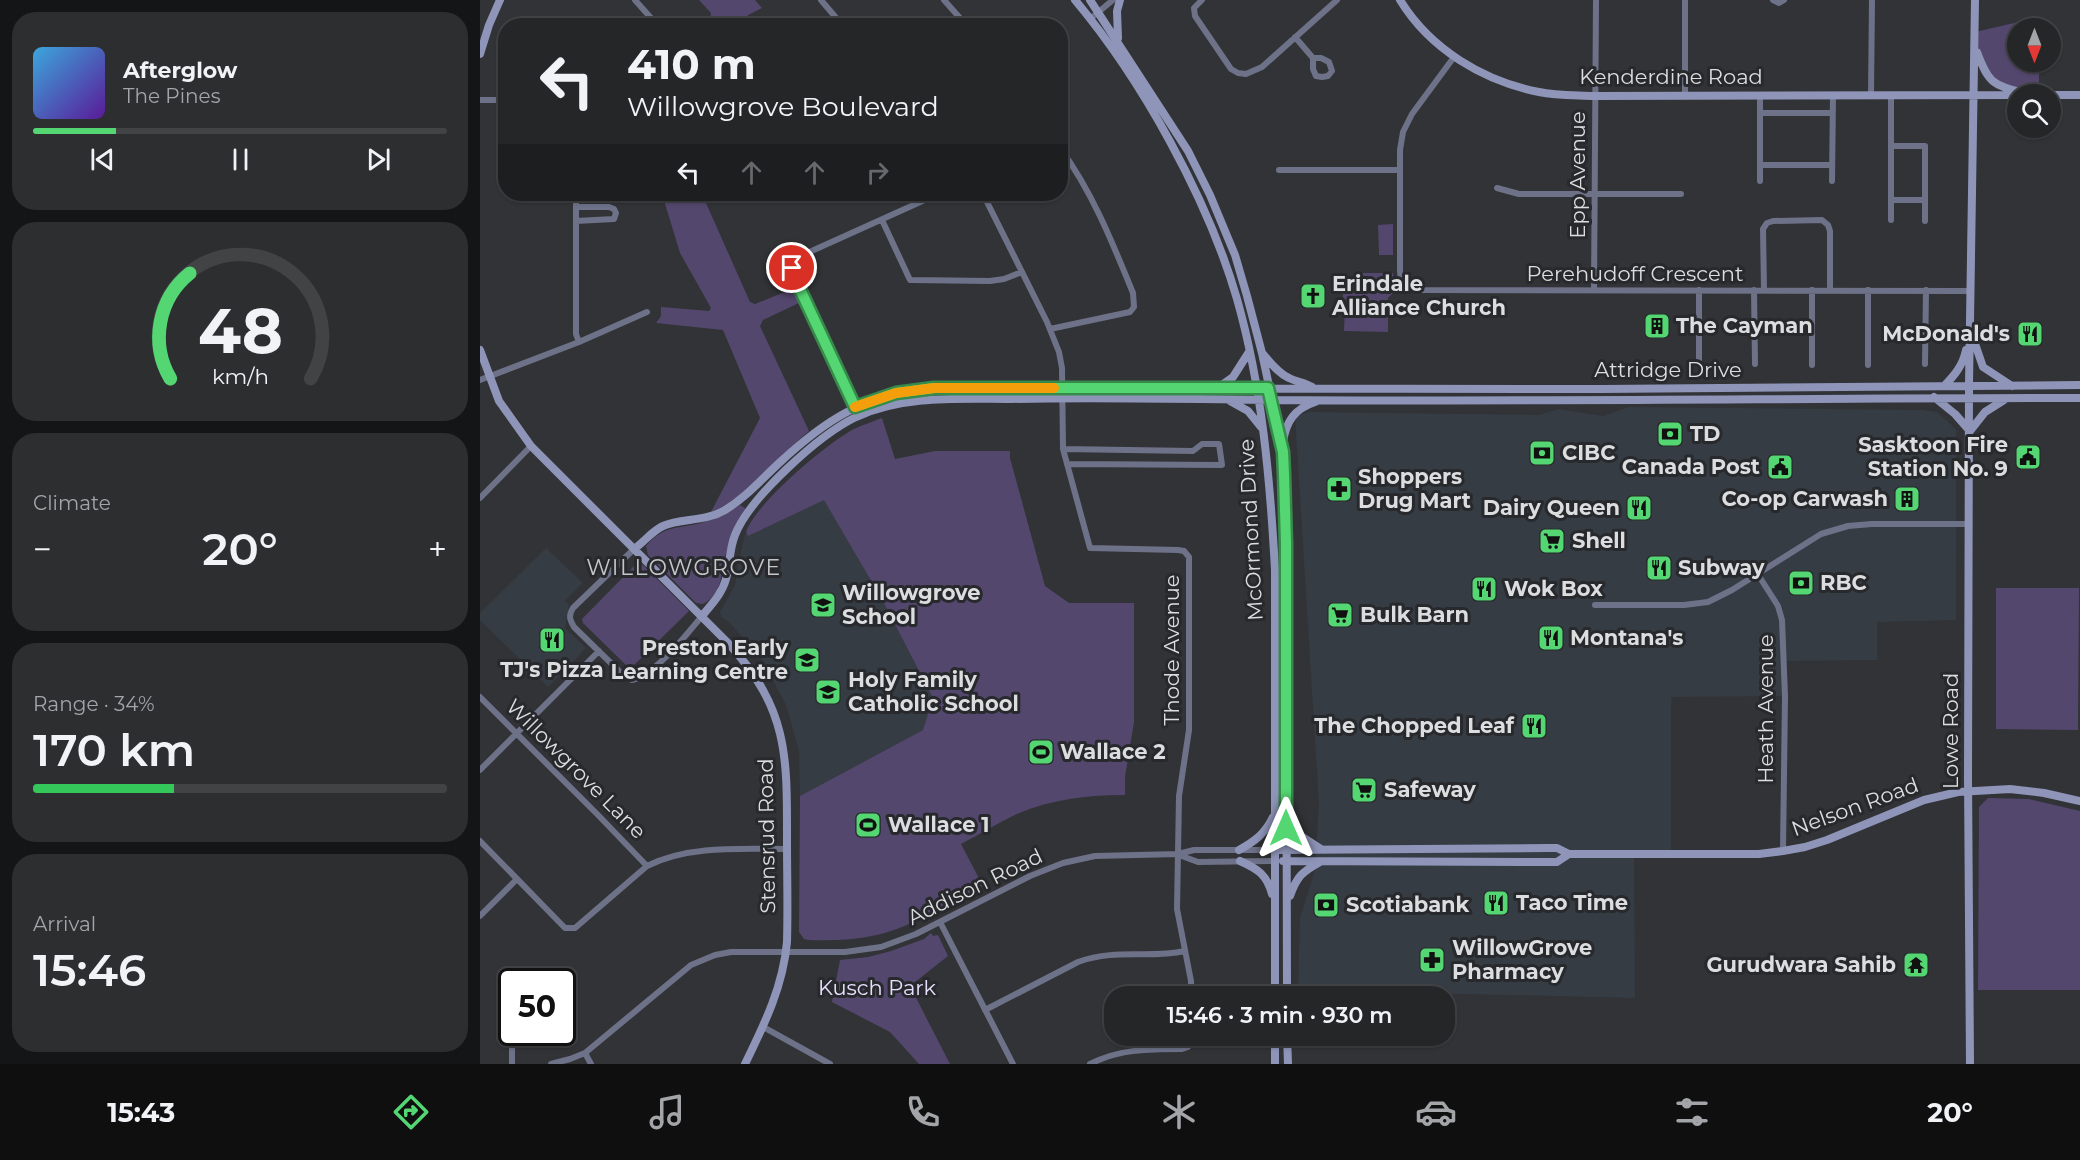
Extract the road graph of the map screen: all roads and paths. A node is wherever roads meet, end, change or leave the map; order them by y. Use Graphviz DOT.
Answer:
graph roads {
  1 [pos="500,0"];
  2 [pos="635,0"];
  3 [pos="821,0"];
  4 [pos="944,0"];
  5 [pos="1075,0"];
  6 [pos="1113,0"];
  7 [pos="1120,0"];
  8 [pos="1202,0"];
  9 [pos="1337,0"];
  10 [pos="1400,0"];
  11 [pos="1596,0"];
  12 [pos="1685,0"];
  13 [pos="1773,0"];
  14 [pos="1784,0"];
  15 [pos="1872,0"];
  16 [pos="1975,0"];
  17 [pos="1094,1"];
  18 [pos="1099,12"];
  19 [pos="1088,15"];
  20 [pos="651,18"];
  21 [pos="834,18"];
  22 [pos="960,18"];
  23 [pos="1295,37"];
  24 [pos="1119,42"];
  25 [pos="1975,47"];
  26 [pos="480,54"];
  27 [pos="1454,57"];
  28 [pos="1313,58"];
  29 [pos="2007,89"];
  30 [pos="1974,94"];
  31 [pos="1685,95"];
  32 [pos="1760,95"];
  33 [pos="1833,95"];
  34 [pos="1872,95"];
  35 [pos="1891,95"];
  36 [pos="2007,95"];
  37 [pos="2061,95"];
  38 [pos="2080,95"];
  39 [pos="1595,96"];
  40 [pos="480,100"];
  41 [pos="498,100"];
  42 [pos="1760,113"];
  43 [pos="1832,113"];
  44 [pos="1891,146"];
  45 [pos="1068,160"];
  46 [pos="1760,165"];
  47 [pos="1832,165"];
  48 [pos="1279,170"];
  49 [pos="1399,170"];
  50 [pos="1760,181"];
  51 [pos="1832,181"];
  52 [pos="1497,188"];
  53 [pos="1594,194"];
  54 [pos="1681,194"];
  55 [pos="1891,200"];
  56 [pos="1925,200"];
  57 [pos="576,201"];
  58 [pos="923,201"];
  59 [pos="986,201"];
  60 [pos="576,207"];
  61 [pos="576,220"];
  62 [pos="882,220"];
  63 [pos="1892,220"];
  64 [pos="1925,221"];
  65 [pos="1022,273"];
  66 [pos="1594,290"];
  67 [pos="1699,290"];
  68 [pos="1754,290"];
  69 [pos="1764,290"];
  70 [pos="1812,290"];
  71 [pos="1830,290"];
  72 [pos="1868,290"];
  73 [pos="1926,290"];
  74 [pos="1970,291"];
  75 [pos="646,312"];
  76 [pos="1970,323"];
  77 [pos="1050,329"];
  78 [pos="579,342"];
  79 [pos="480,350"];
  80 [pos="1250,352"];
  81 [pos="1262,353"];
  82 [pos="1699,364"];
  83 [pos="1755,364"];
  84 [pos="1868,364"];
  85 [pos="1925,364"];
  86 [pos="1812,365"];
  87 [pos="484,378"];
  88 [pos="2080,385"];
  89 [pos="1944,386"];
  90 [pos="1969,386"];
  91 [pos="2012,386"];
  92 [pos="1219,387"];
  93 [pos="1313,387"];
  94 [pos="1257,388"];
  95 [pos="1268,388"];
  96 [pos="1063,393"];
  97 [pos="1934,397"];
  98 [pos="1221,398"];
  99 [pos="1970,398"];
  100 [pos="2008,398"];
  101 [pos="2080,398"];
  102 [pos="1322,399"];
  103 [pos="1259,400"];
  104 [pos="1271,400"];
  105 [pos="855,407"];
  106 [pos="859,416"];
  107 [pos="1970,431"];
  108 [pos="1264,432"];
  109 [pos="531,446"];
  110 [pos="1063,449"];
  111 [pos="1283,452"];
  112 [pos="1067,464"];
  113 [pos="480,498"];
  114 [pos="1969,524"];
  115 [pos="634,549"];
  116 [pos="1757,573"];
  117 [pos="1594,605"];
  118 [pos="702,616"];
  119 [pos="1274,626"];
  120 [pos="1286,646"];
  121 [pos="598,651"];
  122 [pos="480,697"];
  123 [pos="516,732"];
  124 [pos="480,770"];
  125 [pos="1968,791"];
  126 [pos="2080,801"];
  127 [pos="1286,813"];
  128 [pos="1274,814"];
  129 [pos="480,841"];
  130 [pos="787,849"];
  131 [pos="1239,850"];
  132 [pos="1275,850"];
  133 [pos="1287,850"];
  134 [pos="1324,850"];
  135 [pos="1783,851"];
  136 [pos="1178,854"];
  137 [pos="1569,854"];
  138 [pos="1240,861"];
  139 [pos="1275,861"];
  140 [pos="1287,861"];
  141 [pos="1323,861"];
  142 [pos="647,866"];
  143 [pos="517,879"];
  144 [pos="1275,903"];
  145 [pos="1287,904"];
  146 [pos="480,916"];
  147 [pos="940,922"];
  148 [pos="1185,951"];
  149 [pos="786,952"];
  150 [pos="1191,986"];
  151 [pos="1275,986"];
  152 [pos="1287,986"];
  153 [pos="985,1010"];
  154 [pos="763,1027"];
  155 [pos="512,1046"];
  156 [pos="1188,1046"];
  157 [pos="1275,1046"];
  158 [pos="1287,1046"];
  159 [pos="585,1053"];
  160 [pos="512,1064"];
  161 [pos="550,1064"];
  162 [pos="591,1064"];
  163 [pos="745,1064"];
  164 [pos="830,1064"];
  165 [pos="1013,1064"];
  166 [pos="1090,1064"];
  167 [pos="1275,1064"];
  168 [pos="1288,1064"];
  169 [pos="1970,1064"];
  1 -- 26 [label="street"];
  2 -- 20 [label="street"];
  3 -- 21 [label="street"];
  4 -- 22 [label="street"];
  5 -- 19 [label="street, McOrmond Drive"];
  6 -- 18 [label="street"];
  7 -- 24 [label="street"];
  8 -- 23 [label="street"];
  9 -- 23 [label="street"];
  10 -- 27 [label="street, Kenderdine Road"];
  11 -- 39 [label="street, Epp Avenue"];
  12 -- 31 [label="street"];
  13 -- 14 [label="street"];
  15 -- 34 [label="street"];
  16 -- 25 [label="street"];
  17 -- 18 [label="street, McOrmond Drive"];
  17 -- 19 [label="street"];
  18 -- 19 [label="street"];
  18 -- 24 [label="street, McOrmond Drive"];
  19 -- 80 [label="street, McOrmond Drive"];
  23 -- 28 [label="street"];
  24 -- 81 [label="street, McOrmond Drive"];
  25 -- 29 [label="street"];
  25 -- 30 [label="street"];
  27 -- 39 [label="street, Kenderdine Road"];
  27 -- 49 [label="street, Perehudoff Crescent"];
  30 -- 35 [label="street, Kenderdine Road"];
  30 -- 36 [label="street, Kenderdine Road"];
  30 -- 74 [label="street"];
  31 -- 32 [label="street, Kenderdine Road"];
  31 -- 39 [label="street, Kenderdine Road"];
  32 -- 33 [label="street, Kenderdine Road"];
  32 -- 42 [label="street"];
  33 -- 34 [label="street, Kenderdine Road"];
  33 -- 43 [label="street"];
  34 -- 35 [label="street, Kenderdine Road"];
  35 -- 44 [label="street"];
  37 -- 38 [label="street"];
  39 -- 53 [label="street, Epp Avenue"];
  40 -- 41 [label="street"];
  42 -- 43 [label="street"];
  42 -- 46 [label="street"];
  43 -- 47 [label="street"];
  44 -- 55 [label="street"];
  44 -- 56 [label="street"];
  45 -- 77 [label="street"];
  46 -- 47 [label="street"];
  46 -- 50 [label="street"];
  47 -- 51 [label="street"];
  48 -- 49 [label="street"];
  49 -- 66 [label="street, Perehudoff Crescent"];
  52 -- 53 [label="street"];
  53 -- 54 [label="street"];
  53 -- 66 [label="street, Epp Avenue"];
  55 -- 56 [label="street"];
  55 -- 63 [label="street"];
  56 -- 64 [label="street"];
  57 -- 60 [label="street"];
  58 -- 62 [label="street"];
  59 -- 65 [label="street, Thode Avenue"];
  60 -- 61 [label="street"];
  60 -- 61 [label="street"];
  61 -- 78 [label="street"];
  62 -- 65 [label="street"];
  62 -- 105 [label="street"];
  65 -- 77 [label="street, Thode Avenue"];
  66 -- 67 [label="street, Perehudoff Crescent"];
  67 -- 68 [label="street, Perehudoff Crescent"];
  67 -- 82 [label="street"];
  68 -- 69 [label="street, Perehudoff Crescent"];
  68 -- 83 [label="street"];
  69 -- 70 [label="street, Perehudoff Crescent"];
  69 -- 71 [label="street"];
  70 -- 71 [label="street, Perehudoff Crescent"];
  70 -- 86 [label="street"];
  71 -- 72 [label="street, Perehudoff Crescent"];
  72 -- 73 [label="street, Perehudoff Crescent"];
  72 -- 84 [label="street"];
  73 -- 74 [label="street, Perehudoff Crescent"];
  73 -- 85 [label="street"];
  74 -- 76 [label="street"];
  75 -- 78 [label="street"];
  76 -- 89 [label="street"];
  76 -- 90 [label="street"];
  76 -- 91 [label="street"];
  77 -- 96 [label="street, Thode Avenue"];
  78 -- 87 [label="street"];
  79 -- 87 [label="street, Stensrud Road"];
  80 -- 92 [label="street"];
  80 -- 94 [label="street, McOrmond Drive"];
  81 -- 93 [label="street"];
  81 -- 95 [label="street, McOrmond Drive"];
  87 -- 109 [label="street, Stensrud Road"];
  88 -- 91 [label="street, Attridge Drive"];
  89 -- 90 [label="street, Attridge Drive"];
  89 -- 93 [label="street, Attridge Drive"];
  90 -- 91 [label="street, Attridge Drive"];
  90 -- 99 [label="street"];
  92 -- 94 [label="street, Attridge Drive"];
  92 -- 96 [label="street, Attridge Drive"];
  93 -- 95 [label="street, Attridge Drive"];
  94 -- 95 [label="street, Attridge Drive"];
  94 -- 103 [label="street, McOrmond Drive"];
  95 -- 104 [label="street, McOrmond Drive"];
  96 -- 98 [label="street, Attridge Drive"];
  96 -- 105 [label="street"];
  96 -- 106 [label="street"];
  96 -- 110 [label="street, Thode Avenue"];
  97 -- 99 [label="street, Attridge Drive"];
  97 -- 102 [label="street, Attridge Drive"];
  97 -- 107 [label="street"];
  98 -- 103 [label="street, Attridge Drive"];
  98 -- 108 [label="street"];
  99 -- 100 [label="street, Attridge Drive"];
  99 -- 107 [label="street, Lowe Road"];
  100 -- 101 [label="street, Attridge Drive"];
  100 -- 107 [label="street"];
  102 -- 104 [label="street, Attridge Drive"];
  102 -- 111 [label="street"];
  103 -- 104 [label="street, Attridge Drive"];
  103 -- 108 [label="street, McOrmond Drive"];
  104 -- 111 [label="street, McOrmond Drive"];
  105 -- 106 [label="street"];
  105 -- 115 [label="street"];
  106 -- 118 [label="street"];
  107 -- 114 [label="street, Lowe Road"];
  108 -- 119 [label="street, McOrmond Drive"];
  109 -- 113 [label="street"];
  109 -- 115 [label="street, Stensrud Road"];
  110 -- 112 [label="street, Thode Avenue"];
  110 -- 112 [label="street"];
  111 -- 120 [label="street, McOrmond Drive"];
  112 -- 136 [label="street, Thode Avenue"];
  114 -- 116 [label="street"];
  114 -- 125 [label="street, Lowe Road"];
  115 -- 118 [label="street, Stensrud Road"];
  115 -- 121 [label="street"];
  116 -- 117 [label="street"];
  116 -- 135 [label="street, Heath Avenue"];
  118 -- 121 [label="street"];
  118 -- 130 [label="street, Stensrud Road"];
  119 -- 120 [label="street"];
  119 -- 128 [label="street, McOrmond Drive"];
  120 -- 127 [label="street, McOrmond Drive"];
  121 -- 123 [label="street"];
  122 -- 123 [label="street, Willowgrove Lane"];
  123 -- 124 [label="street"];
  123 -- 142 [label="street, Willowgrove Lane"];
  125 -- 126 [label="street, Nelson Road"];
  125 -- 135 [label="street, Nelson Road"];
  125 -- 169 [label="street, Lowe Road"];
  127 -- 133 [label="street, McOrmond Drive"];
  127 -- 134 [label="street"];
  128 -- 131 [label="street"];
  128 -- 132 [label="street, McOrmond Drive"];
  129 -- 143 [label="street"];
  130 -- 142 [label="street"];
  130 -- 149 [label="street, Stensrud Road"];
  131 -- 132 [label="street, Addison Road"];
  131 -- 136 [label="street, Addison Road"];
  132 -- 133 [label="street, Nelson Road"];
  132 -- 139 [label="street, McOrmond Drive"];
  133 -- 134 [label="street, Nelson Road"];
  133 -- 140 [label="street, McOrmond Drive"];
  134 -- 137 [label="street, Nelson Road"];
  135 -- 137 [label="street, Nelson Road"];
  136 -- 138 [label="street, Addison Road"];
  136 -- 147 [label="street, Addison Road"];
  136 -- 148 [label="street"];
  137 -- 141 [label="street, Nelson Road"];
  138 -- 139 [label="street, Addison Road"];
  138 -- 144 [label="street"];
  139 -- 140 [label="street, Nelson Road"];
  139 -- 144 [label="street, McOrmond Drive"];
  140 -- 141 [label="street, Nelson Road"];
  140 -- 145 [label="street, McOrmond Drive"];
  141 -- 145 [label="street"];
  142 -- 143 [label="street"];
  143 -- 146 [label="street"];
  144 -- 151 [label="street, McOrmond Drive"];
  145 -- 152 [label="street, McOrmond Drive"];
  147 -- 149 [label="street, Addison Road"];
  147 -- 153 [label="street"];
  148 -- 150 [label="street"];
  148 -- 153 [label="street"];
  149 -- 154 [label="street, Stensrud Road"];
  149 -- 159 [label="street, Addison Road"];
  153 -- 165 [label="street"];
  154 -- 163 [label="street, Stensrud Road"];
  154 -- 164 [label="street"];
  155 -- 160 [label="street"];
  156 -- 166 [label="street"];
  157 -- 167 [label="street"];
  158 -- 168 [label="street"];
  159 -- 161 [label="street"];
  159 -- 162 [label="street"];
}
